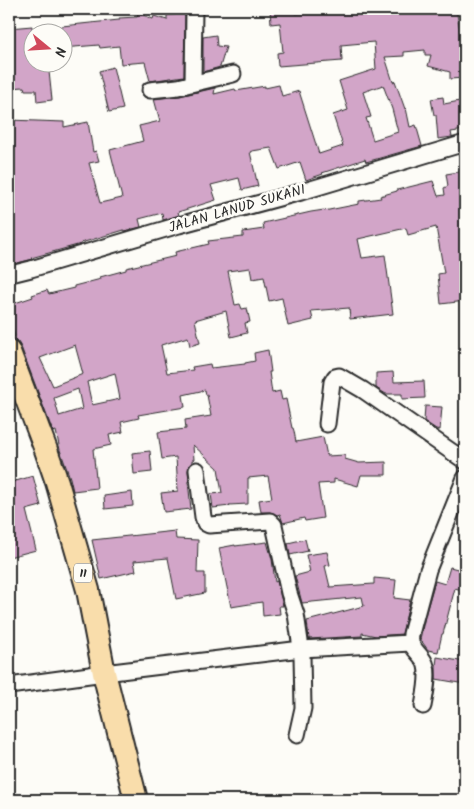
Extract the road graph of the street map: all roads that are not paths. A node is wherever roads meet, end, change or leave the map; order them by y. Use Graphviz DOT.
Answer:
graph roads {
  1 [pos="194,9"];
  2 [pos="233,74"];
  3 [pos="193,83"];
  4 [pos="150,90"];
  5 [pos="465,143"];
  6 [pos="11,275"];
  7 [pos="9,352"];
  8 [pos="327,424"];
  9 [pos="465,461"];
  10 [pos="197,470"];
  11 [pos="465,478"];
  12 [pos="411,643"];
  13 [pos="301,649"];
  14 [pos="104,673"];
  15 [pos="9,686"];
  16 [pos="423,706"];
  17 [pos="297,735"];
  18 [pos="136,800"];
  1 -- 3 [label="street"];
  2 -- 3 [label="street"];
  3 -- 4 [label="street"];
  5 -- 6 [label="street, JALAN LANUD SUKANI"];
  7 -- 14 [label="highway, 11"];
  8 -- 9 [label="street"];
  10 -- 13 [label="street"];
  11 -- 12 [label="street"];
  12 -- 13 [label="street"];
  12 -- 16 [label="street"];
  13 -- 14 [label="street"];
  13 -- 17 [label="street"];
  14 -- 15 [label="street"];
  14 -- 18 [label="highway, 11"];
}
